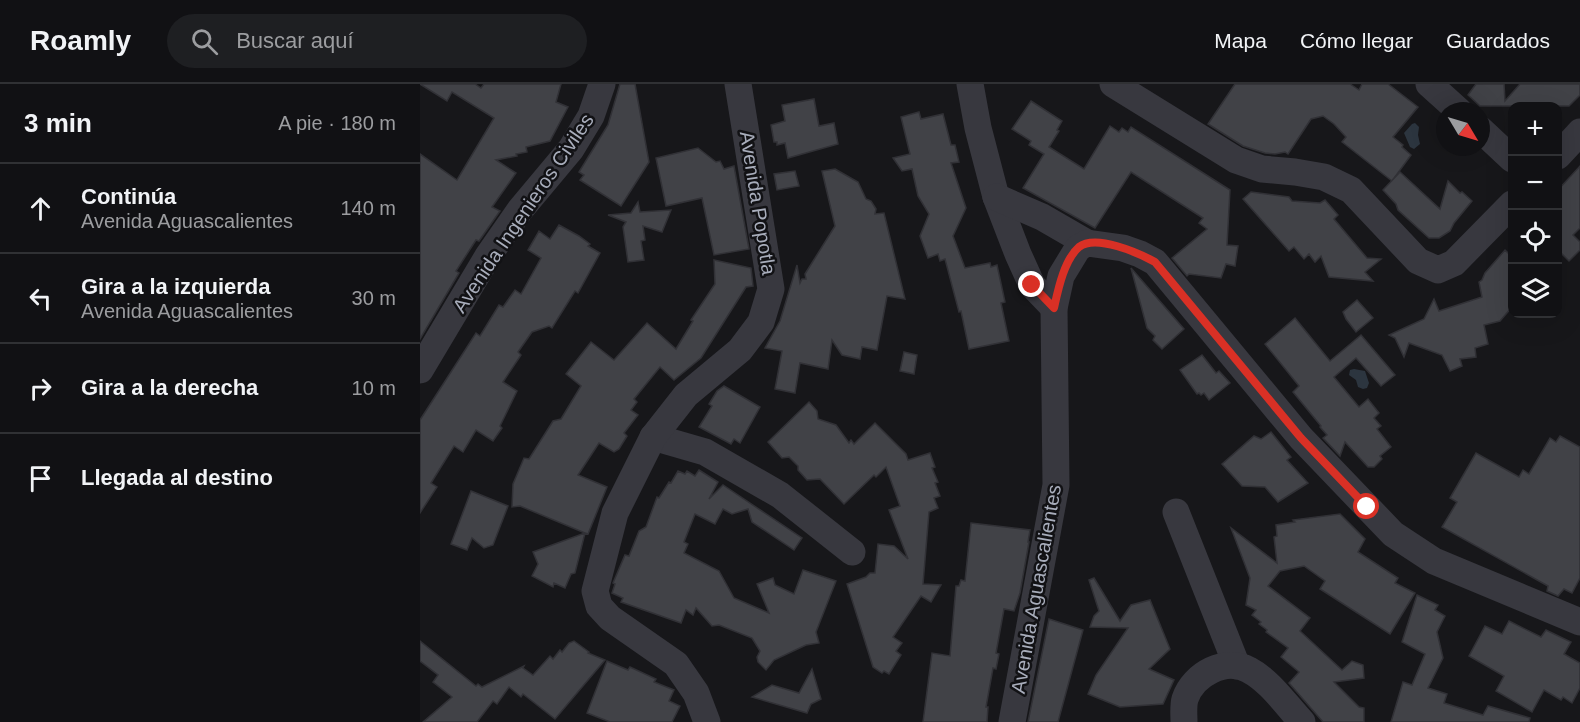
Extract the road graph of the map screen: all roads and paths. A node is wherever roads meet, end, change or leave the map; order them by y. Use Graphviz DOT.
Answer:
graph roads {
  1 [pos="602,84"];
  2 [pos="738,84"];
  3 [pos="970,84"];
  4 [pos="1113,84"];
  5 [pos="1429,84"];
  6 [pos="1450,102"];
  7 [pos="1580,132"];
  8 [pos="1490,138"];
  9 [pos="1562,151"];
  10 [pos="1509,156"];
  11 [pos="996,196"];
  12 [pos="1508,208"];
  13 [pos="1087,243"];
  14 [pos="1054,308"];
  15 [pos="420,370"];
  16 [pos="654,437"];
  17 [pos="1176,512"];
  18 [pos="852,552"];
  19 [pos="1579,620"];
  20 [pos="1238,666"];
  21 [pos="706,722"];
  22 [pos="1012,722"];
  23 [pos="1184,722"];
  24 [pos="1302,722"];
  1 -- 15 [label="street, Avenida Ingenieros Civiles"];
  2 -- 16 [label="street, Avenida Popotla"];
  3 -- 11 [label="street"];
  4 -- 12 [label="street"];
  5 -- 6 [label="street"];
  7 -- 9 [label="street"];
  8 -- 10 [label="street"];
  11 -- 13 [label="street"];
  11 -- 14 [label="street"];
  13 -- 14 [label="street, Avenida Aguascalientes"];
  13 -- 19 [label="street"];
  14 -- 22 [label="street, Avenida Aguascalientes"];
  16 -- 18 [label="street"];
  16 -- 21 [label="street, Avenida Popotla"];
  17 -- 20 [label="street"];
  20 -- 23 [label="street"];
  20 -- 24 [label="street"];
}
